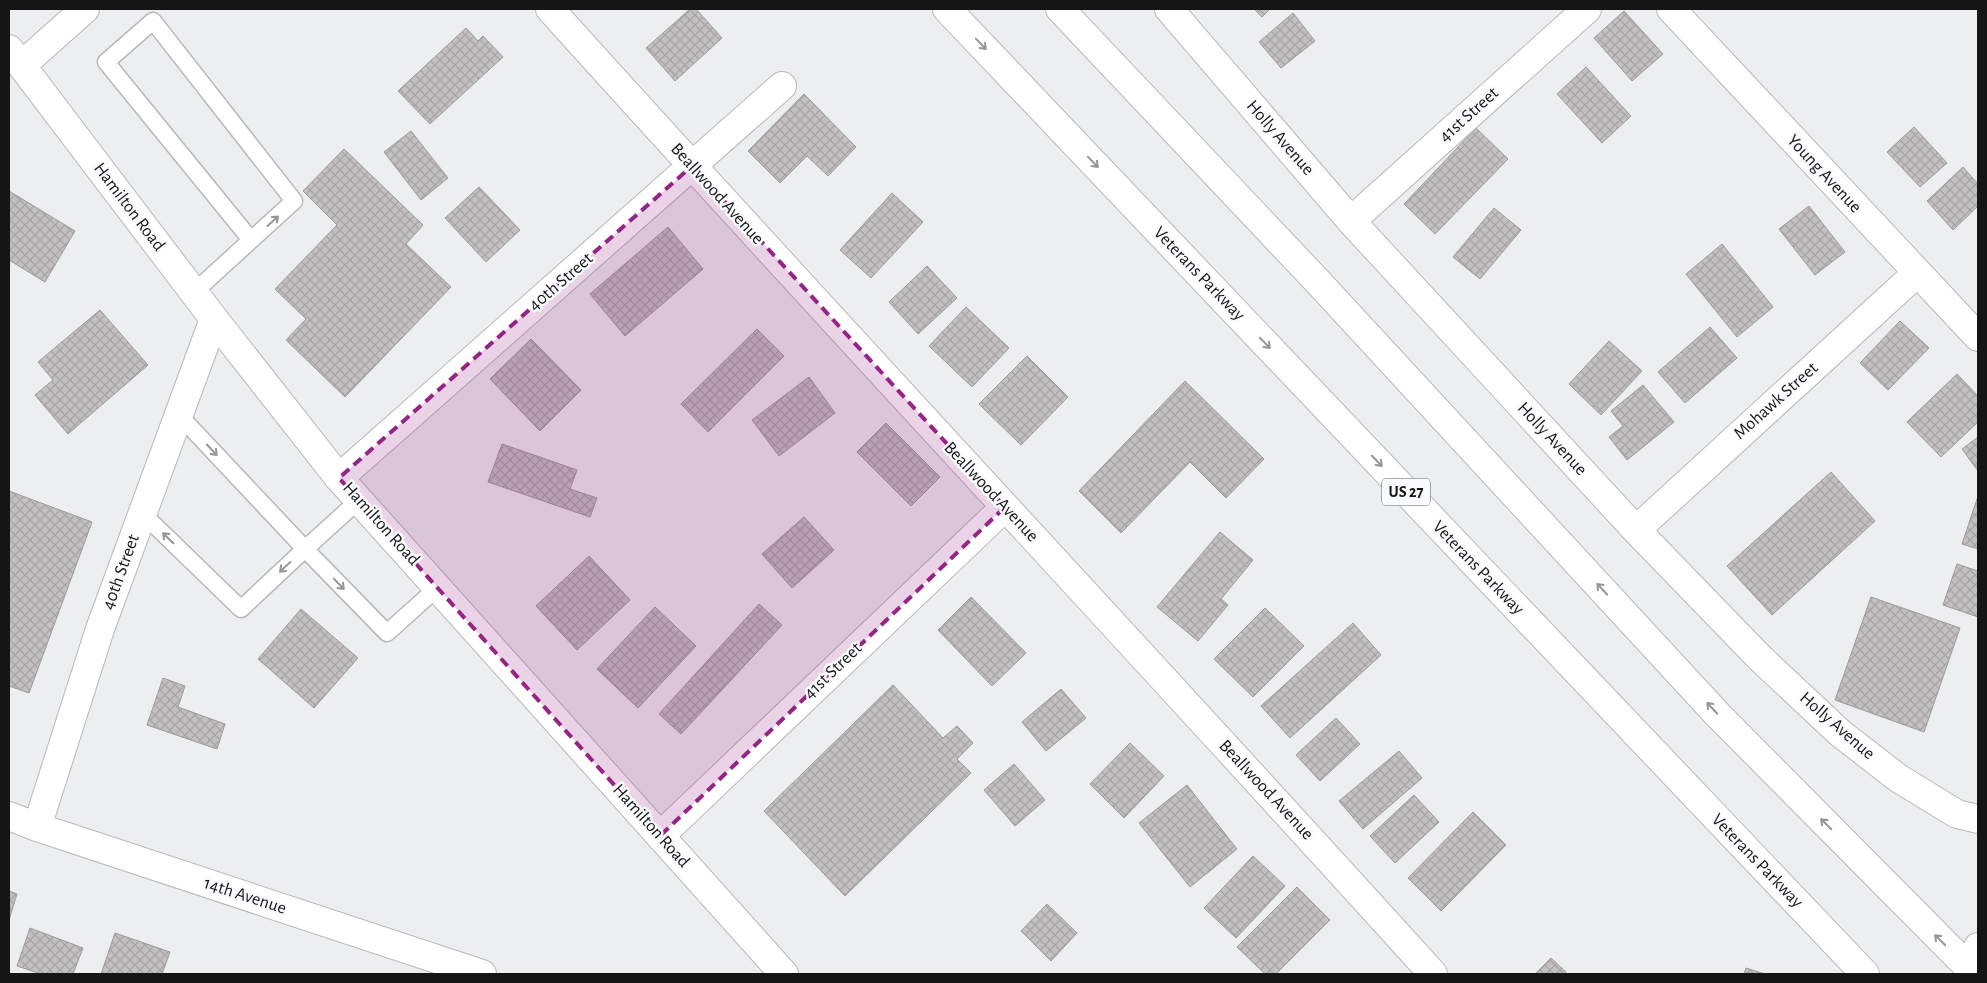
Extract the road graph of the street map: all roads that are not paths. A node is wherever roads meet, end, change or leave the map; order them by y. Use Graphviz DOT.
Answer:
graph roads {
  1 [pos="85,9"];
  2 [pos="550,9"];
  3 [pos="947,9"];
  4 [pos="1060,9"];
  5 [pos="1169,9"];
  6 [pos="1587,9"];
  7 [pos="1671,9"];
  8 [pos="16,57"];
  9 [pos="782,86"];
  10 [pos="692,166"];
  11 [pos="1351,220"];
  12 [pos="250,240"];
  13 [pos="1917,273"];
  14 [pos="193,293"];
  15 [pos="214,320"];
  16 [pos="1978,337"];
  17 [pos="179,415"];
  18 [pos="339,478"];
  19 [pos="359,500"];
  20 [pos="1005,507"];
  21 [pos="143,514"];
  22 [pos="1636,530"];
  23 [pos="305,549"];
  24 [pos="437,588"];
  25 [pos="9,816"];
  26 [pos="1978,819"];
  27 [pos="37,827"];
  28 [pos="660,836"];
  29 [pos="1975,964"];
  30 [pos="481,974"];
  31 [pos="784,974"];
  32 [pos="1433,974"];
  33 [pos="1864,974"];
  1 -- 8 [label="street"];
  2 -- 10 [label="street, Beallwood Avenue"];
  3 -- 33 [label="street, Veterans Parkway / US 27, one-way"];
  29 -- 4 [label="street, one-way"];
  5 -- 11 [label="street, Holly Avenue"];
  6 -- 11 [label="street, 41st Street"];
  7 -- 13 [label="street, Young Avenue"];
  8 -- 14 [label="street, Hamilton Road"];
  9 -- 10 [label="street, 40th Street"];
  10 -- 18 [label="street, 40th Street"];
  10 -- 20 [label="street, Beallwood Avenue"];
  11 -- 22 [label="street, Holly Avenue"];
  12 -- 12 [label="lane, one-way"];
  12 -- 14 [label="lane"];
  13 -- 16 [label="street, Young Avenue"];
  13 -- 22 [label="street, Mohawk Street"];
  14 -- 15 [label="street, Hamilton Road"];
  15 -- 17 [label="street, 40th Street"];
  15 -- 18 [label="street, Hamilton Road"];
  17 -- 21 [label="street, 40th Street"];
  17 -- 23 [label="lane, one-way"];
  18 -- 19 [label="street, Hamilton Road"];
  19 -- 23 [label="lane"];
  19 -- 24 [label="street, Hamilton Road"];
  20 -- 28 [label="street, 41st Street"];
  20 -- 32 [label="street, Beallwood Avenue"];
  23 -- 21 [label="lane, one-way"];
  21 -- 27 [label="street, 40th Street"];
  22 -- 26 [label="street, Holly Avenue"];
  23 -- 24 [label="lane, one-way"];
  24 -- 28 [label="street, Hamilton Road"];
  25 -- 27 [label="street, 14th Avenue"];
  27 -- 30 [label="street, 14th Avenue"];
  28 -- 31 [label="street, Hamilton Road"];
}
